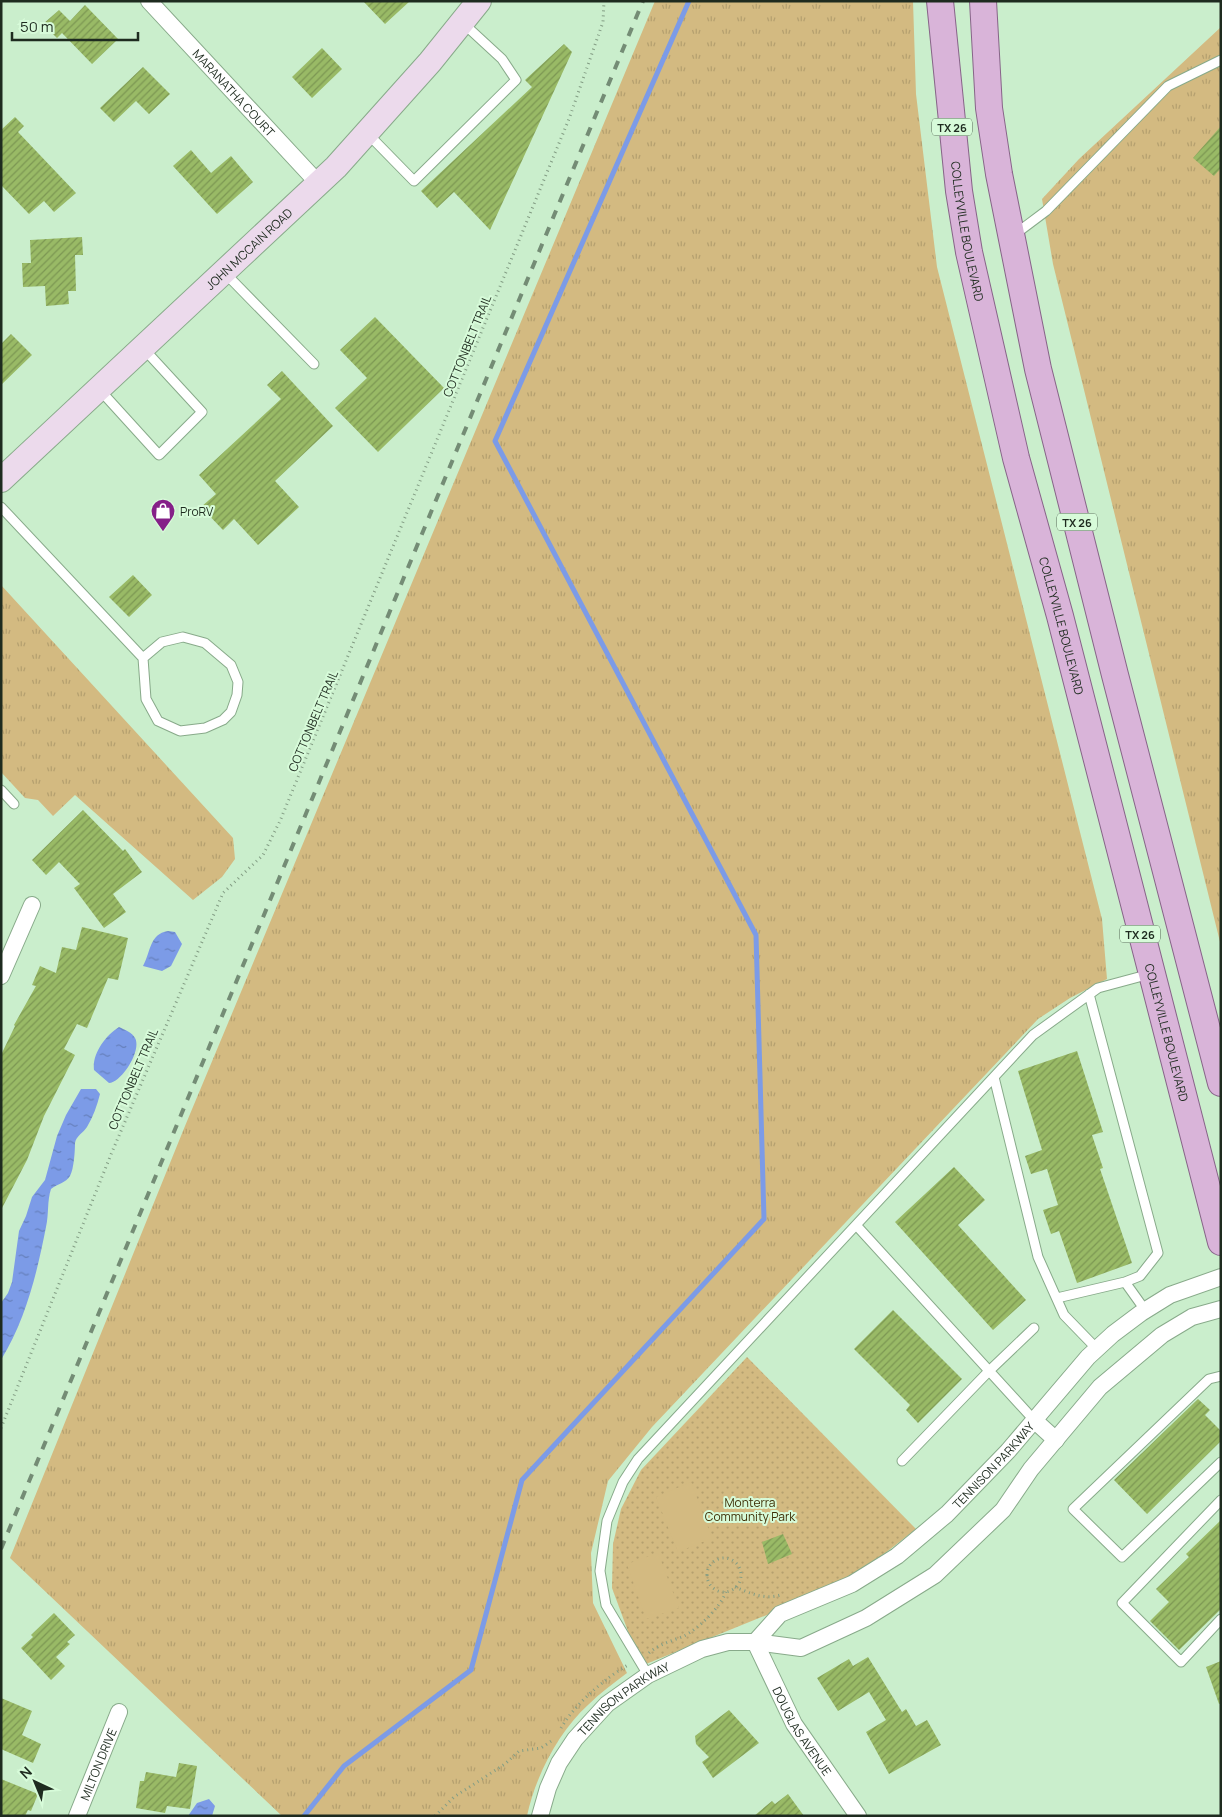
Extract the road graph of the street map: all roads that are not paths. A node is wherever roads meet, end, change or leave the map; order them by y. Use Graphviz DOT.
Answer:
graph roads {
  1 [pos="149,1"];
  2 [pos="478,1"];
  3 [pos="940,1"];
  4 [pos="983,1"];
  5 [pos="462,22"];
  6 [pos="1221,60"];
  7 [pos="367,132"];
  8 [pos="318,183"];
  9 [pos="1012,237"];
  10 [pos="223,272"];
  11 [pos="142,348"];
  12 [pos="314,364"];
  13 [pos="98,389"];
  14 [pos="1,480"];
  15 [pos="1,507"];
  16 [pos="143,658"];
  17 [pos="1115,675"];
  18 [pos="1077,685"];
  19 [pos="1,790"];
  20 [pos="14,804"];
  21 [pos="32,905"];
  22 [pos="1151,974"];
  23 [pos="1,976"];
  24 [pos="1089,994"];
  25 [pos="994,1076"];
  26 [pos="1221,1083"];
  27 [pos="856,1225"];
  28 [pos="1221,1242"];
  29 [pos="1221,1277"];
  30 [pos="1125,1282"];
  31 [pos="1057,1298"];
  32 [pos="1221,1309"];
  33 [pos="1145,1310"];
  34 [pos="1034,1328"];
  35 [pos="1097,1349"];
  36 [pos="989,1371"];
  37 [pos="1221,1376"];
  38 [pos="1034,1420"];
  39 [pos="1056,1440"];
  40 [pos="902,1461"];
  41 [pos="1221,1462"];
  42 [pos="1221,1500"];
  43 [pos="1221,1619"];
  44 [pos="754,1642"];
  45 [pos="648,1674"];
  46 [pos="119,1712"];
  47 [pos="77,1816"];
  48 [pos="540,1816"];
  49 [pos="858,1816"];
  1 -- 8 [label="street, MARANATHA COURT"];
  2 -- 5 [label="main road, JOHN MCCAIN ROAD"];
  3 -- 18 [label="main road, COLLEYVILLE BOULEVARD / TX 26"];
  4 -- 9 [label="main road, TX 26"];
  5 -- 7 [label="main road, JOHN MCCAIN ROAD"];
  5 -- 7 [label="lane"];
  6 -- 9 [label="lane"];
  7 -- 8 [label="main road, JOHN MCCAIN ROAD"];
  8 -- 10 [label="main road, JOHN MCCAIN ROAD"];
  9 -- 17 [label="main road, TX 26"];
  10 -- 11 [label="main road, JOHN MCCAIN ROAD"];
  10 -- 12 [label="lane"];
  11 -- 13 [label="main road, JOHN MCCAIN ROAD"];
  11 -- 13 [label="lane"];
  13 -- 14 [label="main road, JOHN MCCAIN ROAD"];
  15 -- 16 [label="lane"];
  16 -- 16 [label="lane"];
  17 -- 18 [label="main road"];
  17 -- 26 [label="main road, TX 26"];
  18 -- 22 [label="main road, COLLEYVILLE BOULEVARD / TX 26"];
  19 -- 20 [label="lane"];
  21 -- 23 [label="street"];
  22 -- 24 [label="lane"];
  22 -- 28 [label="main road, COLLEYVILLE BOULEVARD / TX 26"];
  24 -- 25 [label="lane"];
  24 -- 30 [label="lane"];
  25 -- 27 [label="lane"];
  25 -- 31 [label="lane"];
  27 -- 36 [label="lane"];
  27 -- 45 [label="lane"];
  29 -- 33 [label="street, TENNISON PARKWAY"];
  30 -- 31 [label="lane"];
  30 -- 33 [label="lane"];
  31 -- 35 [label="lane"];
  32 -- 39 [label="street, TENNISON PARKWAY"];
  33 -- 35 [label="street, TENNISON PARKWAY"];
  34 -- 36 [label="lane"];
  35 -- 38 [label="street, TENNISON PARKWAY"];
  36 -- 38 [label="lane"];
  36 -- 40 [label="lane"];
  37 -- 41 [label="lane"];
  38 -- 39 [label="street"];
  38 -- 44 [label="street, TENNISON PARKWAY"];
  39 -- 44 [label="street, TENNISON PARKWAY"];
  42 -- 43 [label="lane"];
  44 -- 45 [label="street, TENNISON PARKWAY"];
  44 -- 49 [label="street, DOUGLAS AVENUE"];
  45 -- 48 [label="street, TENNISON PARKWAY"];
  46 -- 47 [label="street, MILTON DRIVE"];
}
